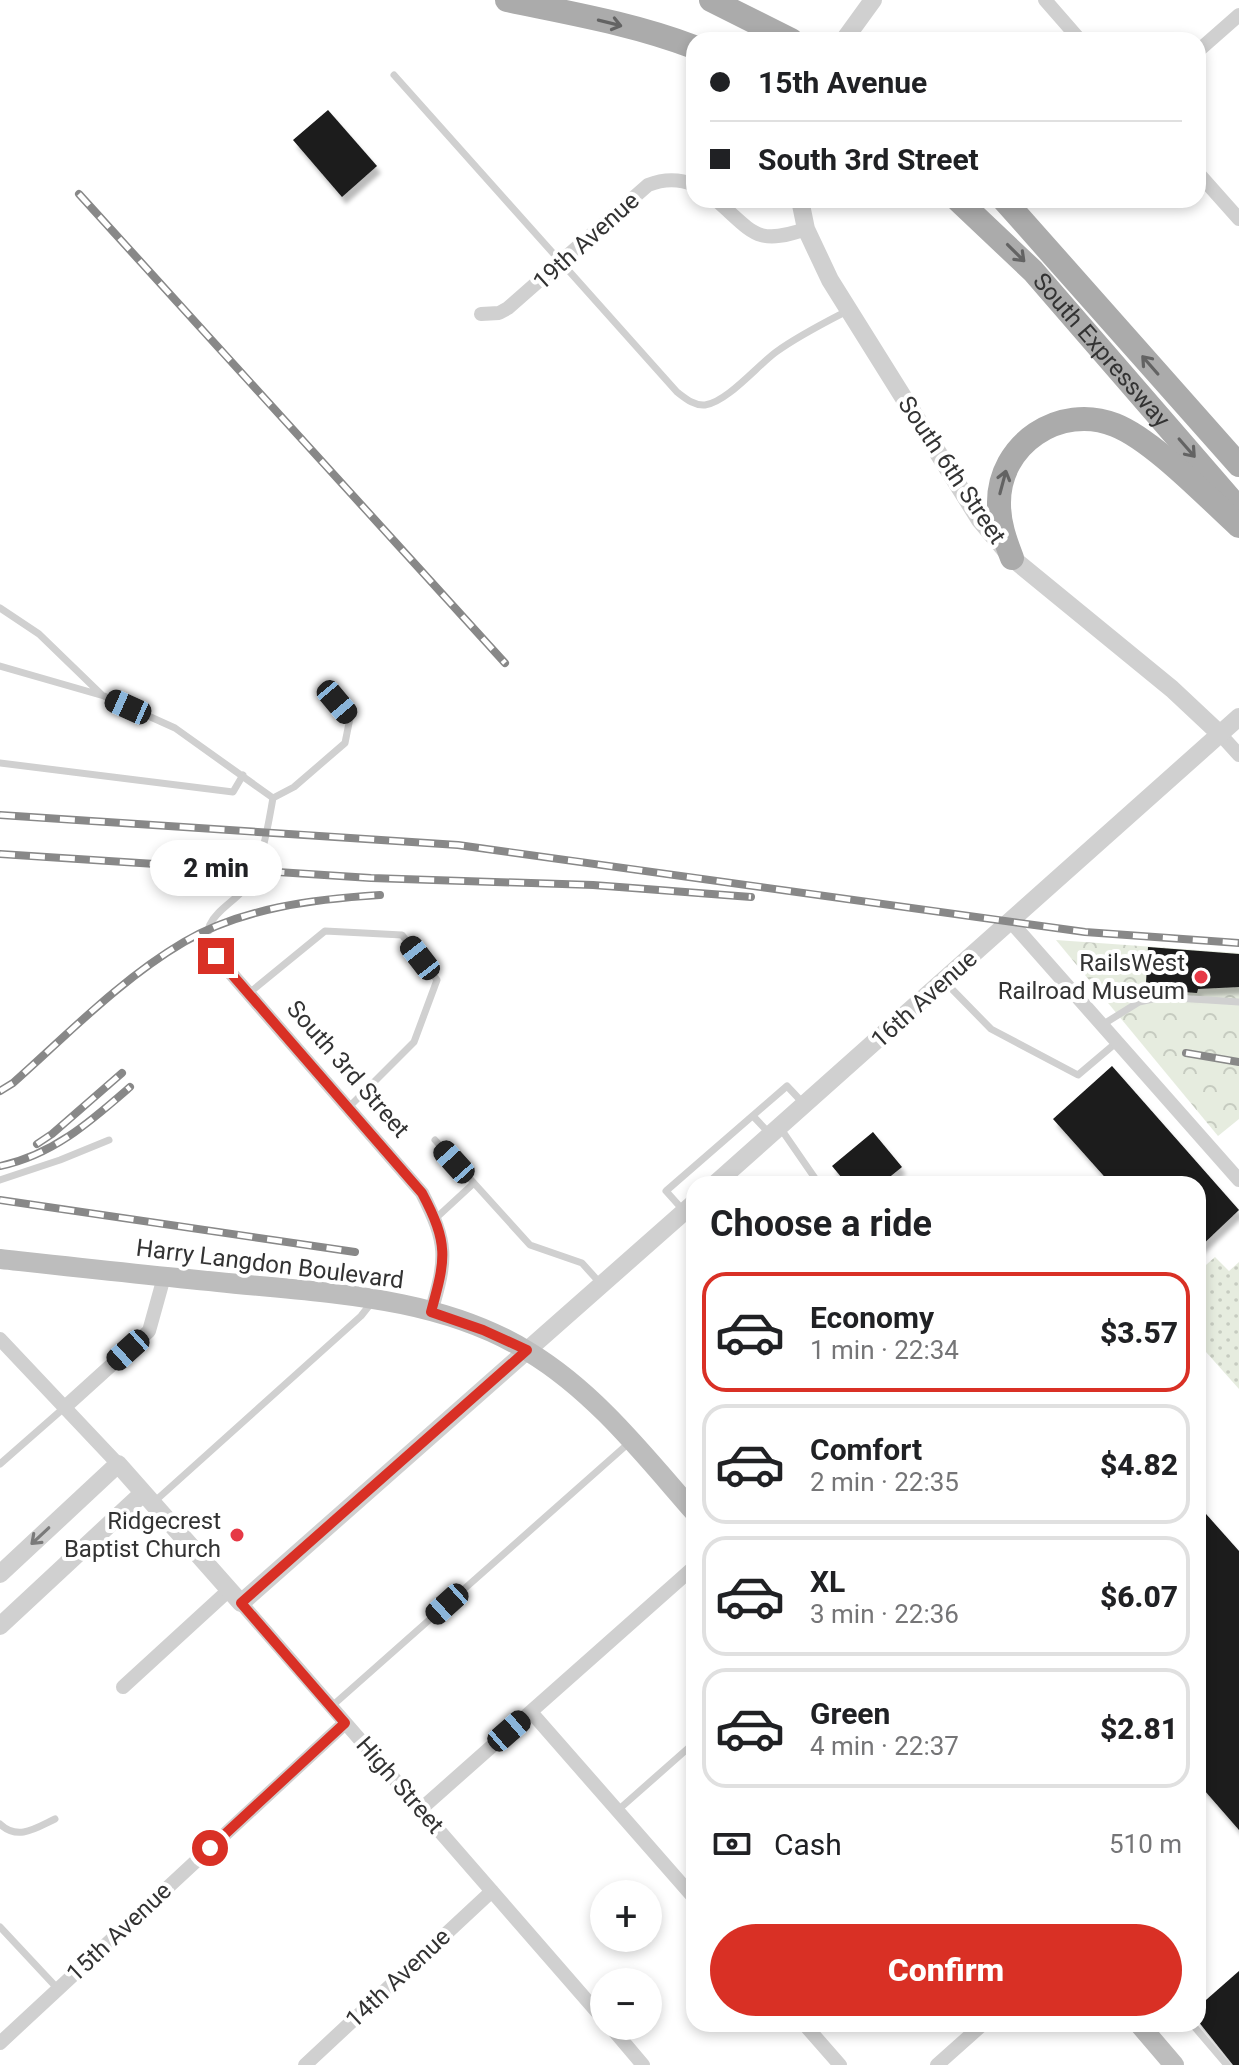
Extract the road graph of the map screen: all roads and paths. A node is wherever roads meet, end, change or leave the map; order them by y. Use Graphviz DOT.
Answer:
graph roads {
  1 [pos="507,0"];
  2 [pos="711,0"];
  3 [pos="873,0"];
  4 [pos="1045,0"];
  5 [pos="1239,15"];
  6 [pos="775,32"];
  7 [pos="850,32"];
  8 [pos="1073,32"];
  9 [pos="686,44"];
  10 [pos="1206,44"];
  11 [pos="394,75"];
  12 [pos="1206,182"];
  13 [pos="686,183"];
  14 [pos="726,208"];
  15 [pos="802,208"];
  16 [pos="966,208"];
  17 [pos="1011,208"];
  18 [pos="1239,219"];
  19 [pos="806,229"];
  20 [pos="562,261"];
  21 [pos="849,310"];
  22 [pos="481,314"];
  23 [pos="1239,465"];
  24 [pos="1239,509"];
  25 [pos="1239,526"];
  26 [pos="1012,558"];
  27 [pos="0,608"];
  28 [pos="0,666"];
  29 [pos="104,696"];
  30 [pos="337,702"];
  31 [pos="1239,717"];
  32 [pos="1220,734"];
  33 [pos="1239,755"];
  34 [pos="0,763"];
  35 [pos="243,775"];
  36 [pos="273,798"];
  37 [pos="1011,922"];
  38 [pos="216,956"];
  39 [pos="944,980"];
  40 [pos="248,994"];
  41 [pos="1239,1002"];
  42 [pos="1102,1025"];
  43 [pos="1117,1042"];
  44 [pos="804,1105"];
  45 [pos="348,1108"];
  46 [pos="753,1116"];
  47 [pos="775,1131"];
  48 [pos="109,1140"];
  49 [pos="435,1140"];
  50 [pos="724,1176"];
  51 [pos="812,1176"];
  52 [pos="0,1180"];
  53 [pos="1239,1180"];
  54 [pos="474,1183"];
  55 [pos="686,1205"];
  56 [pos="686,1210"];
  57 [pos="435,1219"];
  58 [pos="0,1259"];
  59 [pos="164,1277"];
  60 [pos="602,1284"];
  61 [pos="374,1300"];
  62 [pos="431,1312"];
  63 [pos="0,1339"];
  64 [pos="527,1350"];
  65 [pos="65,1407"];
  66 [pos="631,1441"];
  67 [pos="0,1464"];
  68 [pos="118,1464"];
  69 [pos="148,1498"];
  70 [pos="686,1503"];
  71 [pos="0,1574"];
  72 [pos="686,1574"];
  73 [pos="235,1596"];
  74 [pos="0,1626"];
  75 [pos="123,1687"];
  76 [pos="332,1706"];
  77 [pos="531,1712"];
  78 [pos="345,1723"];
  79 [pos="686,1750"];
  80 [pos="421,1809"];
  81 [pos="617,1811"];
  82 [pos="55,1819"];
  83 [pos="0,1824"];
  84 [pos="686,1889"];
  85 [pos="492,1891"];
  86 [pos="0,1927"];
  87 [pos="58,1989"];
  88 [pos="590,2004"];
  89 [pos="811,2032"];
  90 [pos="974,2032"];
  91 [pos="1146,2032"];
  92 [pos="1199,2032"];
  93 [pos="622,2040"];
  94 [pos="0,2043"];
  95 [pos="305,2065"];
  96 [pos="643,2065"];
  97 [pos="840,2065"];
  98 [pos="937,2065"];
  99 [pos="1174,2065"];
  100 [pos="1227,2065"];
  1 -- 9 [label="main road, one-way"];
  2 -- 6 [label="main road"];
  3 -- 7 [label="street"];
  4 -- 8 [label="street"];
  5 -- 10 [label="street"];
  11 -- 20 [label="lane"];
  12 -- 18 [label="street"];
  13 -- 20 [label="street, 19th Avenue"];
  14 -- 19 [label="street"];
  15 -- 19 [label="street, South 6th Street"];
  16 -- 24 [label="main road, South Expressway, one-way"];
  23 -- 17 [label="main road, South Expressway, one-way"];
  19 -- 21 [label="street, South 6th Street"];
  20 -- 21 [label="lane"];
  20 -- 22 [label="street, 19th Avenue"];
  21 -- 26 [label="street, South 6th Street"];
  26 -- 25 [label="main road, one-way"];
  26 -- 32 [label="street, South 6th Street"];
  27 -- 29 [label="lane"];
  28 -- 29 [label="lane"];
  29 -- 35 [label="lane"];
  30 -- 36 [label="lane"];
  31 -- 32 [label="street, 16th Avenue"];
  32 -- 33 [label="street, South 6th Street"];
  32 -- 37 [label="street, 16th Avenue"];
  34 -- 35 [label="lane"];
  35 -- 36 [label="lane"];
  36 -- 38 [label="lane"];
  37 -- 39 [label="street, 16th Avenue"];
  37 -- 42 [label="street"];
  38 -- 40 [label="street, South 3rd Street"];
  39 -- 43 [label="lane"];
  39 -- 44 [label="street, 16th Avenue"];
  40 -- 45 [label="street, South 3rd Street"];
  40 -- 45 [label="lane"];
  41 -- 42 [label="lane"];
  42 -- 43 [label="street"];
  43 -- 53 [label="street"];
  44 -- 46 [label="lane"];
  44 -- 47 [label="street, 16th Avenue"];
  45 -- 57 [label="street, South 3rd Street"];
  46 -- 47 [label="lane"];
  46 -- 55 [label="lane"];
  47 -- 50 [label="street, 16th Avenue"];
  47 -- 51 [label="lane"];
  48 -- 52 [label="lane"];
  49 -- 54 [label="lane"];
  54 -- 57 [label="lane"];
  54 -- 60 [label="lane"];
  56 -- 60 [label="street"];
  57 -- 62 [label="street, South 3rd Street"];
  58 -- 59 [label="main road, Harry Langdon Boulevard"];
  59 -- 61 [label="main road, Harry Langdon Boulevard"];
  59 -- 65 [label="street"];
  60 -- 64 [label="street"];
  61 -- 62 [label="main road, Harry Langdon Boulevard"];
  61 -- 69 [label="lane"];
  62 -- 64 [label="main road, Harry Langdon Boulevard"];
  63 -- 65 [label="street, High Street"];
  64 -- 66 [label="main road"];
  64 -- 73 [label="street"];
  65 -- 67 [label="lane"];
  65 -- 68 [label="street, High Street"];
  66 -- 70 [label="main road"];
  66 -- 76 [label="lane"];
  68 -- 69 [label="street, High Street"];
  68 -- 71 [label="street, one-way"];
  69 -- 73 [label="street, High Street"];
  69 -- 74 [label="street"];
  72 -- 77 [label="street"];
  73 -- 75 [label="street"];
  73 -- 76 [label="street, High Street"];
  76 -- 78 [label="street, High Street"];
  77 -- 80 [label="street"];
  77 -- 81 [label="street"];
  78 -- 80 [label="street, High Street"];
  78 -- 87 [label="street, 15th Avenue"];
  79 -- 81 [label="lane"];
  80 -- 85 [label="street, High Street"];
  81 -- 84 [label="street"];
  82 -- 83 [label="lane"];
  85 -- 88 [label="street, High Street"];
  85 -- 95 [label="street, 14th Avenue"];
  86 -- 87 [label="lane"];
  87 -- 94 [label="street, 15th Avenue"];
  89 -- 97 [label="street"];
  90 -- 98 [label="street"];
  91 -- 99 [label="main road"];
  92 -- 100 [label="lane"];
  93 -- 96 [label="street"];
}
